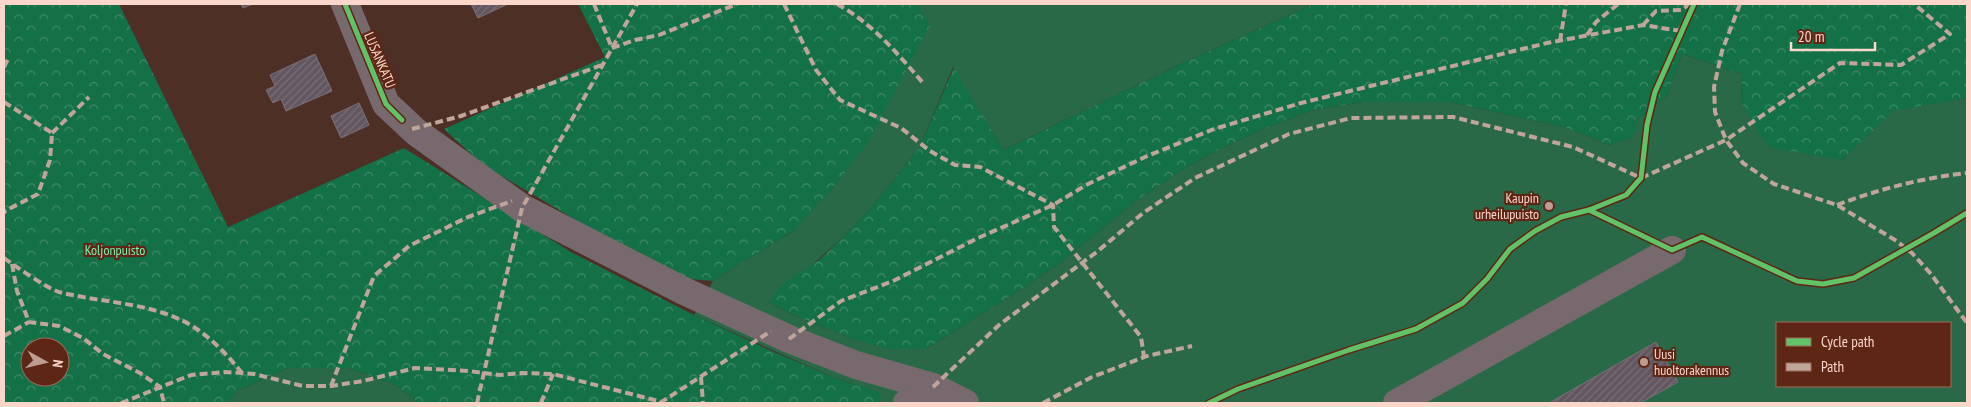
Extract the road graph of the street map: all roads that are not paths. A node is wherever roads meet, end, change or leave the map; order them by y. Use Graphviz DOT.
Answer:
graph roads {
  1 [pos="344,4"];
  2 [pos="1672,250"];
  3 [pos="933,387"];
  4 [pos="1402,402"];
  5 [pos="907,403"];
  6 [pos="965,403"];
  1 -- 3 [label="street, LUSANKATU"];
  2 -- 4 [label="street"];
  3 -- 5 [label="street"];
  3 -- 6 [label="street, LUSANKATU"];
}
